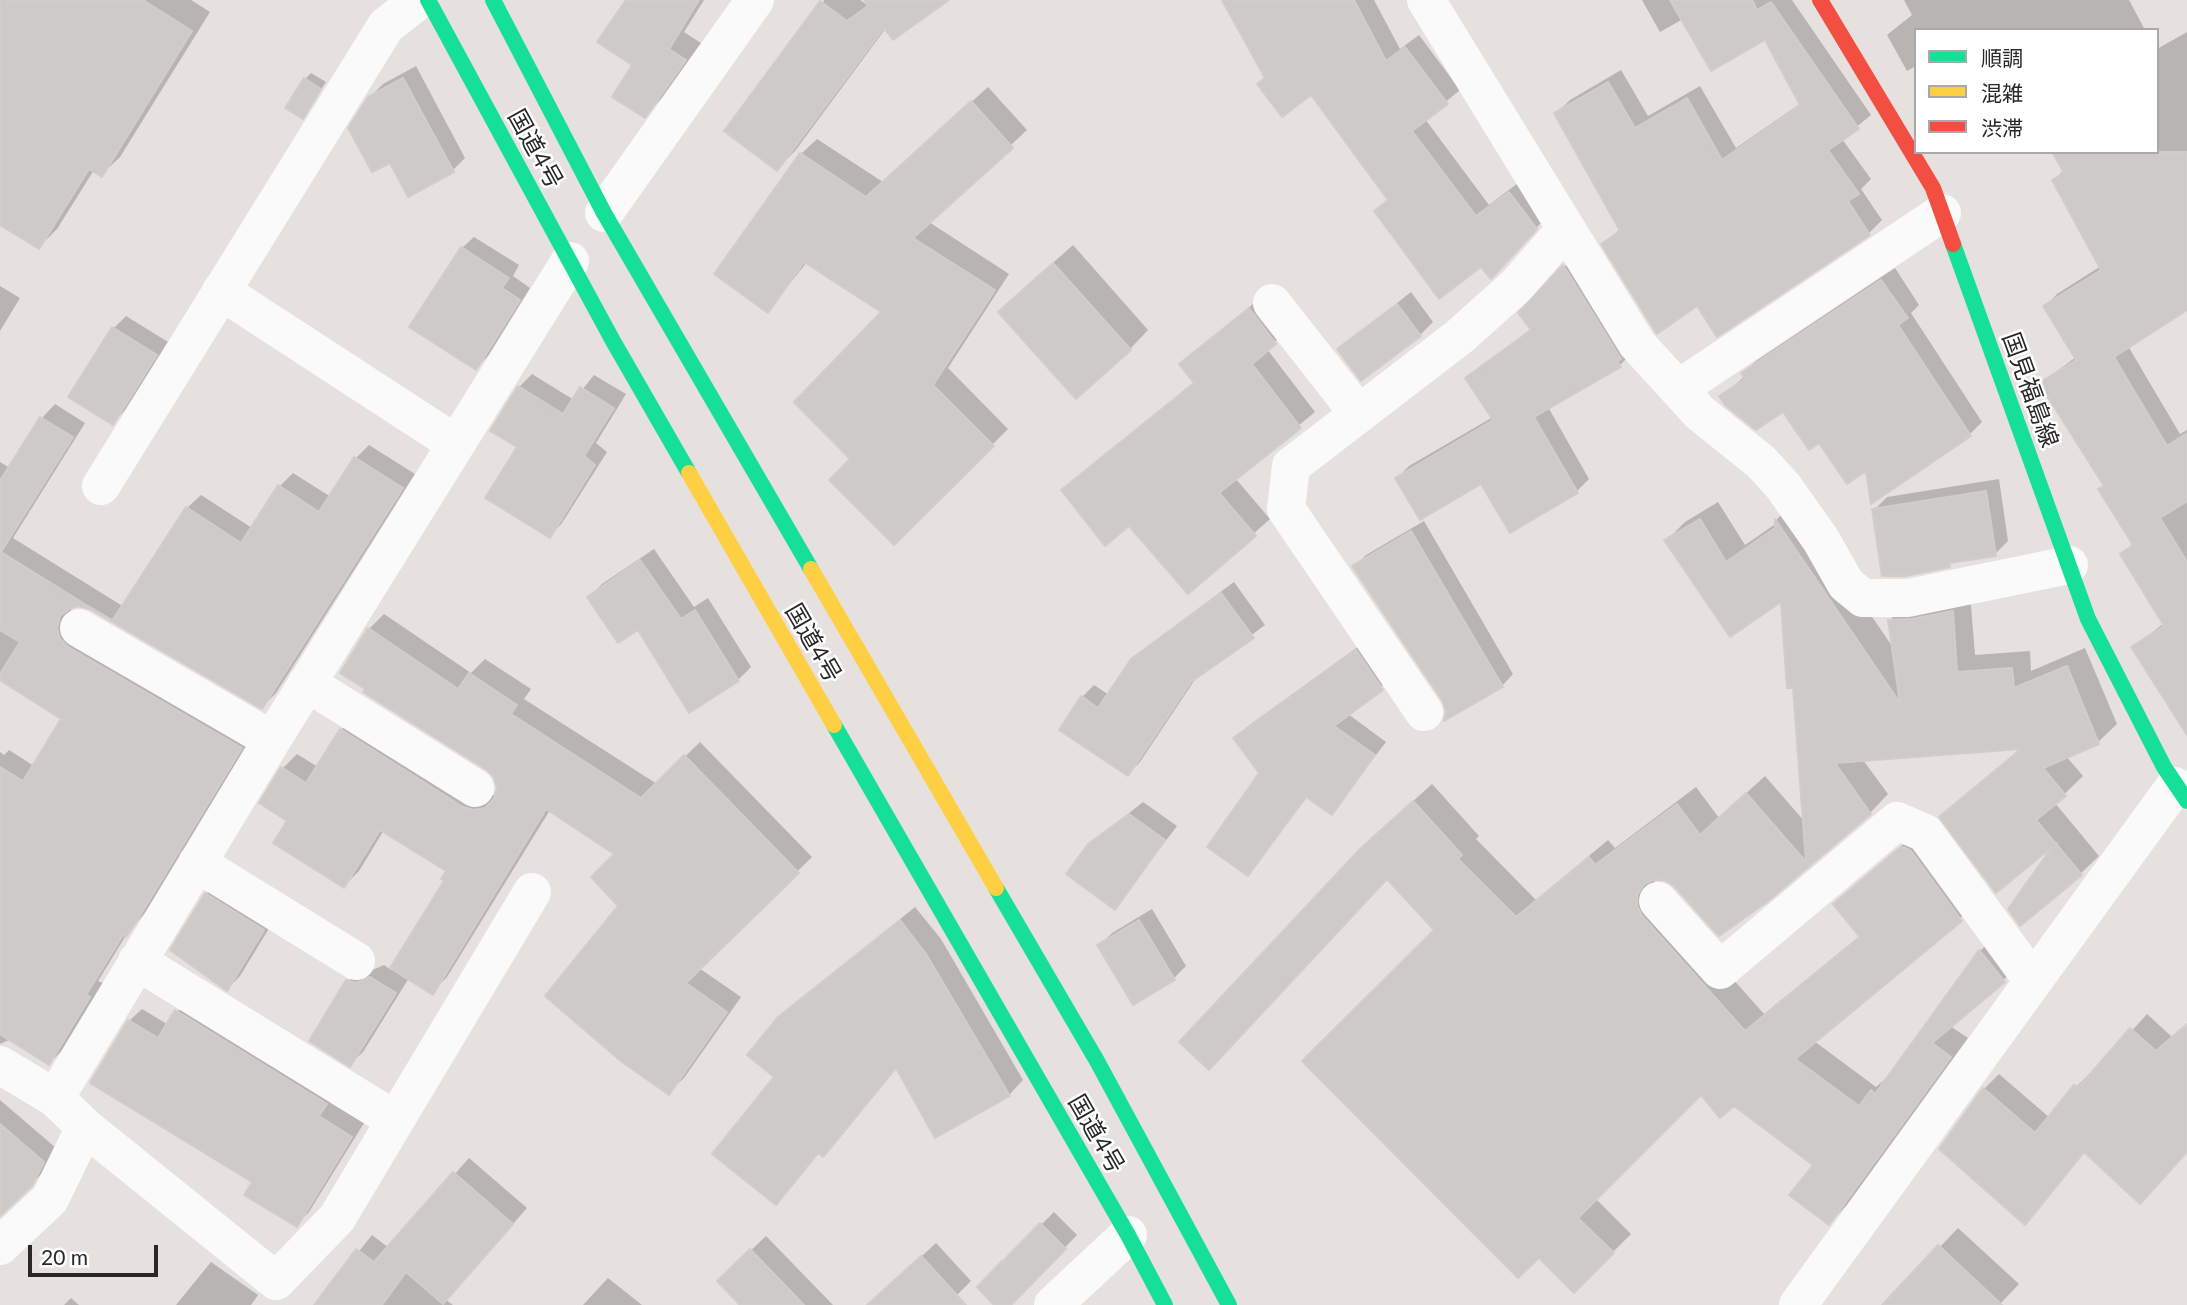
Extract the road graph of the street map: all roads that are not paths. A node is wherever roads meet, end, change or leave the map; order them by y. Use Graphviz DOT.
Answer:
graph roads {
  1 [pos="419,0"];
  2 [pos="428,0"];
  3 [pos="492,0"];
  4 [pos="755,0"];
  5 [pos="1426,0"];
  6 [pos="1820,0"];
  7 [pos="604,213"];
  8 [pos="1942,213"];
  9 [pos="1566,229"];
  10 [pos="570,261"];
  11 [pos="221,291"];
  12 [pos="1272,303"];
  13 [pos="1678,389"];
  14 [pos="1359,414"];
  15 [pos="456,444"];
  16 [pos="101,486"];
  17 [pos="2069,565"];
  18 [pos="79,628"];
  19 [pos="307,683"];
  20 [pos="1424,712"];
  21 [pos="272,740"];
  22 [pos="475,788"];
  23 [pos="2181,793"];
  24 [pos="197,863"];
  25 [pos="532,892"];
  26 [pos="1658,901"];
  27 [pos="137,961"];
  28 [pos="356,961"];
  29 [pos="2033,981"];
  30 [pos="0,1065"];
  31 [pos="55,1098"];
  32 [pos="395,1120"];
  33 [pos="85,1127"];
  34 [pos="1128,1235"];
  35 [pos="0,1246"];
  36 [pos="1053,1305"];
  37 [pos="1165,1305"];
  38 [pos="1229,1305"];
  39 [pos="1798,1305"];
  1 -- 11 [label="street"];
  2 -- 10 [label="main road, 国道4号"];
  3 -- 7 [label="main road, 国道4号"];
  4 -- 7 [label="street"];
  5 -- 9 [label="street"];
  6 -- 8 [label="main road, 国見福島線"];
  7 -- 38 [label="main road, 国道4号"];
  8 -- 13 [label="street"];
  8 -- 17 [label="main road, 国見福島線"];
  9 -- 13 [label="street"];
  9 -- 14 [label="street"];
  10 -- 15 [label="street"];
  10 -- 34 [label="main road, 国道4号"];
  11 -- 15 [label="street"];
  11 -- 16 [label="street"];
  12 -- 14 [label="street"];
  13 -- 17 [label="street"];
  14 -- 20 [label="street"];
  15 -- 19 [label="street"];
  17 -- 23 [label="main road, 国見福島線"];
  18 -- 21 [label="street"];
  19 -- 21 [label="street"];
  19 -- 22 [label="street"];
  21 -- 24 [label="street"];
  23 -- 29 [label="street"];
  24 -- 27 [label="street"];
  24 -- 28 [label="street"];
  25 -- 32 [label="street"];
  26 -- 29 [label="street"];
  27 -- 31 [label="street"];
  27 -- 32 [label="street"];
  29 -- 39 [label="street"];
  30 -- 31 [label="street"];
  31 -- 33 [label="street"];
  32 -- 33 [label="street"];
  33 -- 35 [label="street"];
  34 -- 36 [label="street"];
  34 -- 37 [label="main road, 国道4号"];
}
